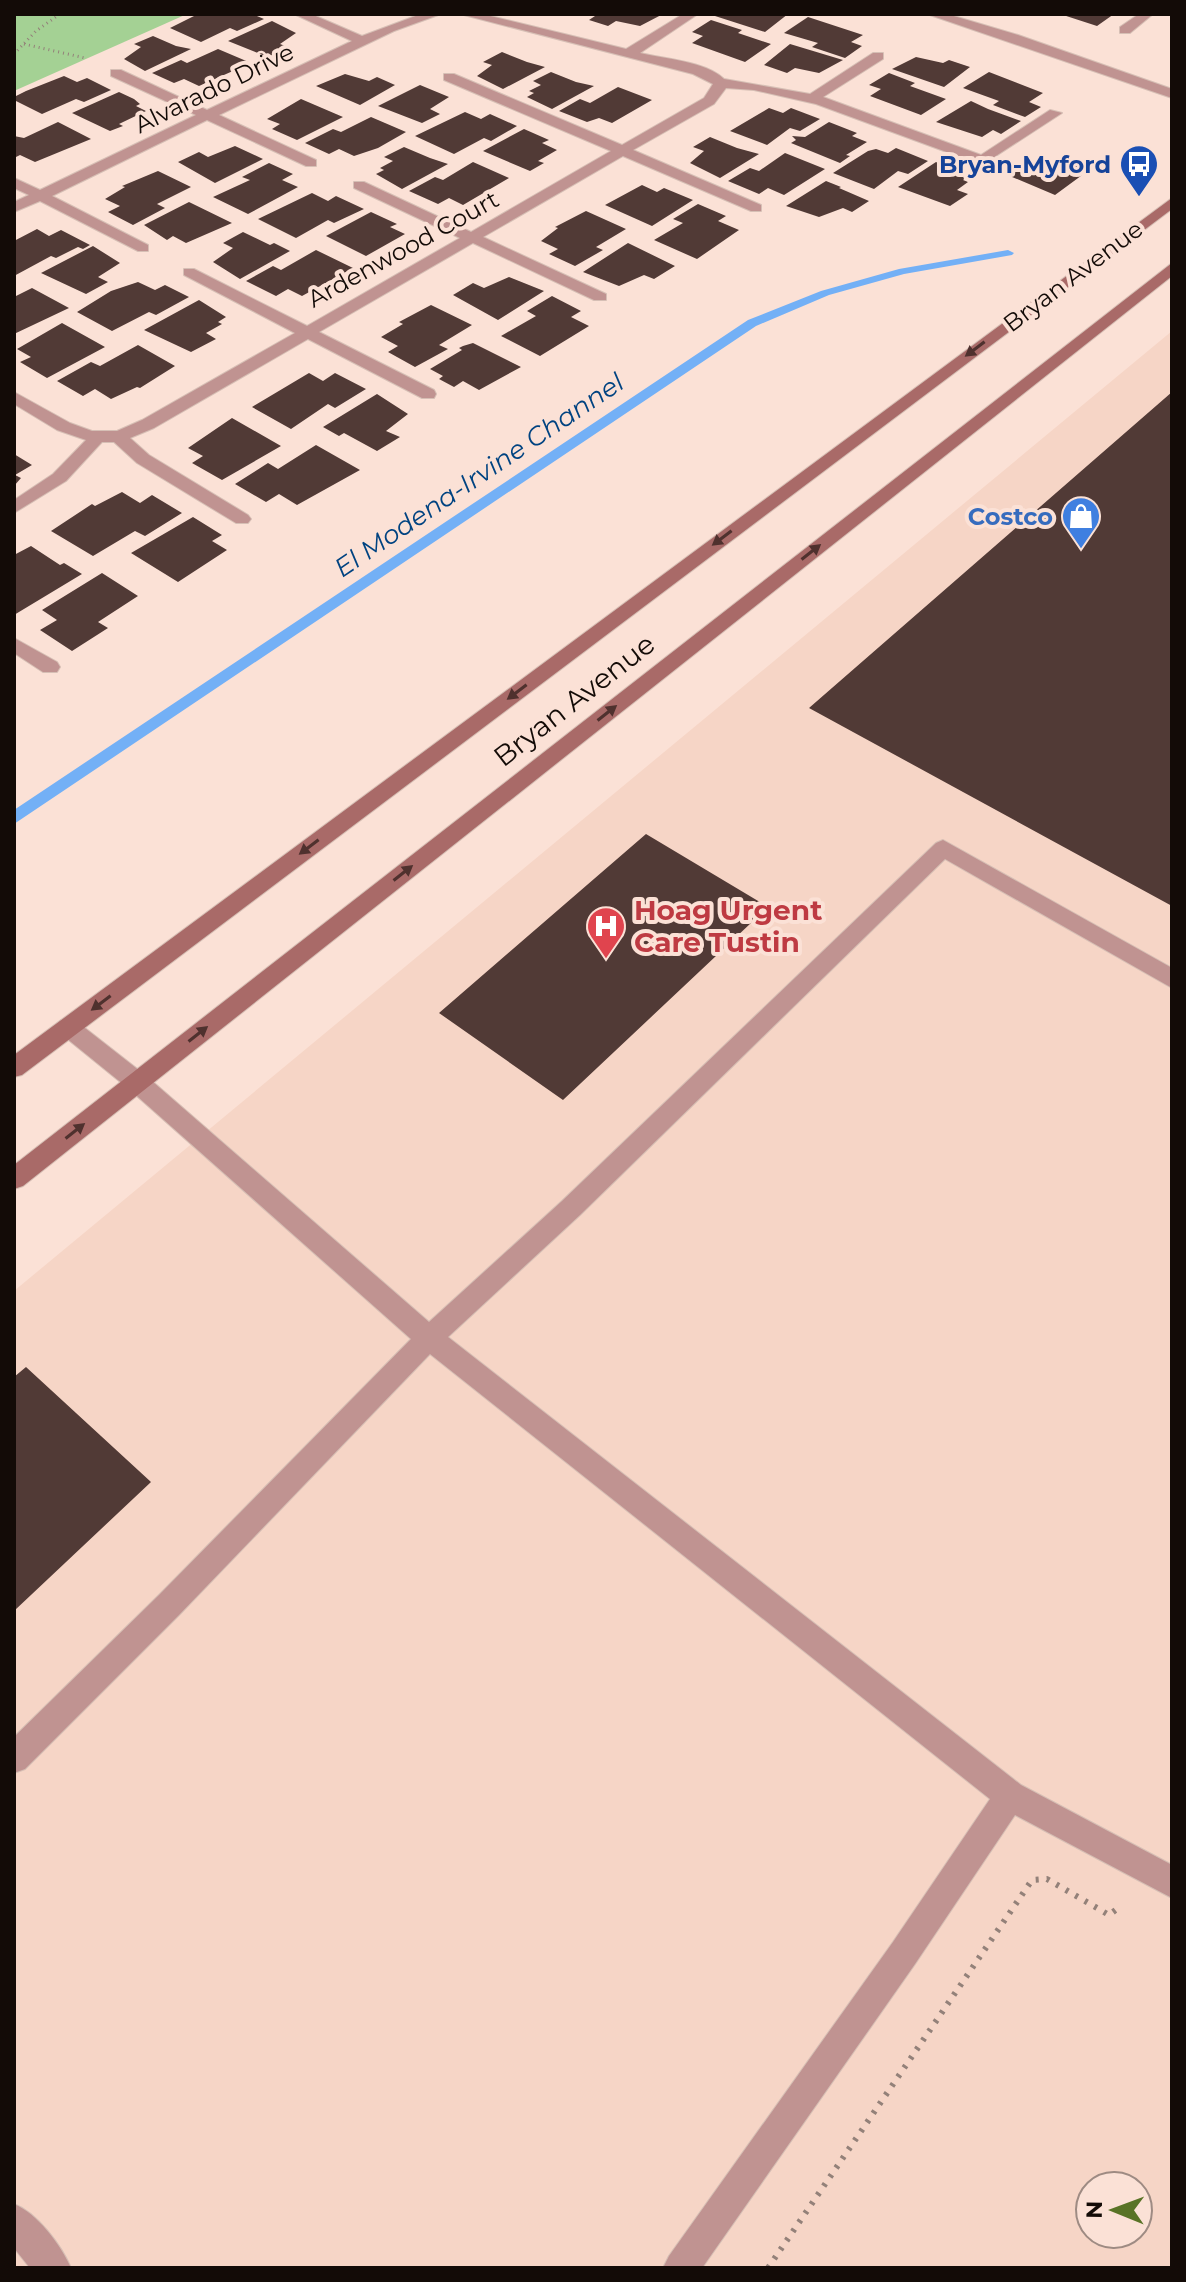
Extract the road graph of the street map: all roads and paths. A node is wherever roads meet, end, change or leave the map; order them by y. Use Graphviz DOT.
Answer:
graph roads {
  1 [pos="60,14"];
  2 [pos="300,14"];
  3 [pos="435,14"];
  4 [pos="466,14"];
  5 [pos="692,14"];
  6 [pos="933,14"];
  7 [pos="1147,14"];
  8 [pos="510,18"];
  9 [pos="1125,30"];
  10 [pos="363,41"];
  11 [pos="24,44"];
  12 [pos="630,53"];
  13 [pos="14,54"];
  14 [pos="878,56"];
  15 [pos="83,57"];
  16 [pos="116,73"];
  17 [pos="449,77"];
  18 [pos="720,83"];
  19 [pos="1172,94"];
  20 [pos="814,97"];
  21 [pos="1055,113"];
  22 [pos="207,115"];
  23 [pos="621,151"];
  24 [pos="311,163"];
  25 [pos="14,182"];
  26 [pos="359,185"];
  27 [pos="41,195"];
  28 [pos="1172,202"];
  29 [pos="14,208"];
  30 [pos="756,208"];
  31 [pos="473,238"];
  32 [pos="143,248"];
  33 [pos="1172,268"];
  34 [pos="189,272"];
  35 [pos="600,297"];
  36 [pos="305,331"];
  37 [pos="428,394"];
  38 [pos="14,397"];
  39 [pos="118,436"];
  40 [pos="97,437"];
  41 [pos="14,508"];
  42 [pos="242,519"];
  43 [pos="14,644"];
  44 [pos="50,667"];
  45 [pos="1172,979"];
  46 [pos="68,1027"];
  47 [pos="14,1068"];
  48 [pos="137,1082"];
  49 [pos="14,1179"];
  50 [pos="429,1338"];
  51 [pos="14,1758"];
  52 [pos="1010,1796"];
  53 [pos="1167,1879"];
  54 [pos="14,2221"];
  55 [pos="53,2268"];
  56 [pos="681,2268"];
  57 [pos="768,2268"];
  1 -- 11 [label="path"];
  2 -- 10 [label="street"];
  3 -- 10 [label="street, Alvarado Drive"];
  4 -- 8 [label="street"];
  5 -- 12 [label="street"];
  6 -- 19 [label="street"];
  7 -- 9 [label="street"];
  8 -- 12 [label="street"];
  10 -- 22 [label="street, Alvarado Drive"];
  11 -- 13 [label="path"];
  11 -- 15 [label="path"];
  12 -- 18 [label="street"];
  14 -- 20 [label="street"];
  16 -- 22 [label="street"];
  17 -- 23 [label="street"];
  18 -- 20 [label="street"];
  18 -- 23 [label="street, Ardenwood Court"];
  20 -- 21 [label="street"];
  22 -- 24 [label="street"];
  22 -- 27 [label="street, Alvarado Drive"];
  23 -- 30 [label="street"];
  23 -- 31 [label="street, Ardenwood Court"];
  25 -- 27 [label="street"];
  26 -- 31 [label="street"];
  27 -- 29 [label="street, Alvarado Drive"];
  27 -- 32 [label="street"];
  28 -- 46 [label="main road, Bryan Avenue, one-way"];
  31 -- 35 [label="street"];
  31 -- 36 [label="street, Ardenwood Court"];
  48 -- 33 [label="main road, Bryan Avenue, one-way"];
  34 -- 36 [label="street"];
  36 -- 37 [label="street"];
  36 -- 39 [label="street, Ardenwood Court"];
  38 -- 40 [label="street"];
  39 -- 40 [label="street, Ardenwood Court"];
  39 -- 42 [label="street"];
  40 -- 41 [label="street"];
  43 -- 44 [label="street"];
  45 -- 50 [label="street"];
  46 -- 47 [label="main road, Bryan Avenue"];
  46 -- 48 [label="street"];
  49 -- 48 [label="main road, Bryan Avenue, one-way"];
  48 -- 50 [label="street"];
  50 -- 51 [label="street"];
  50 -- 52 [label="street"];
  52 -- 53 [label="street"];
  52 -- 56 [label="street"];
  53 -- 57 [label="path"];
  54 -- 55 [label="street"];
}
